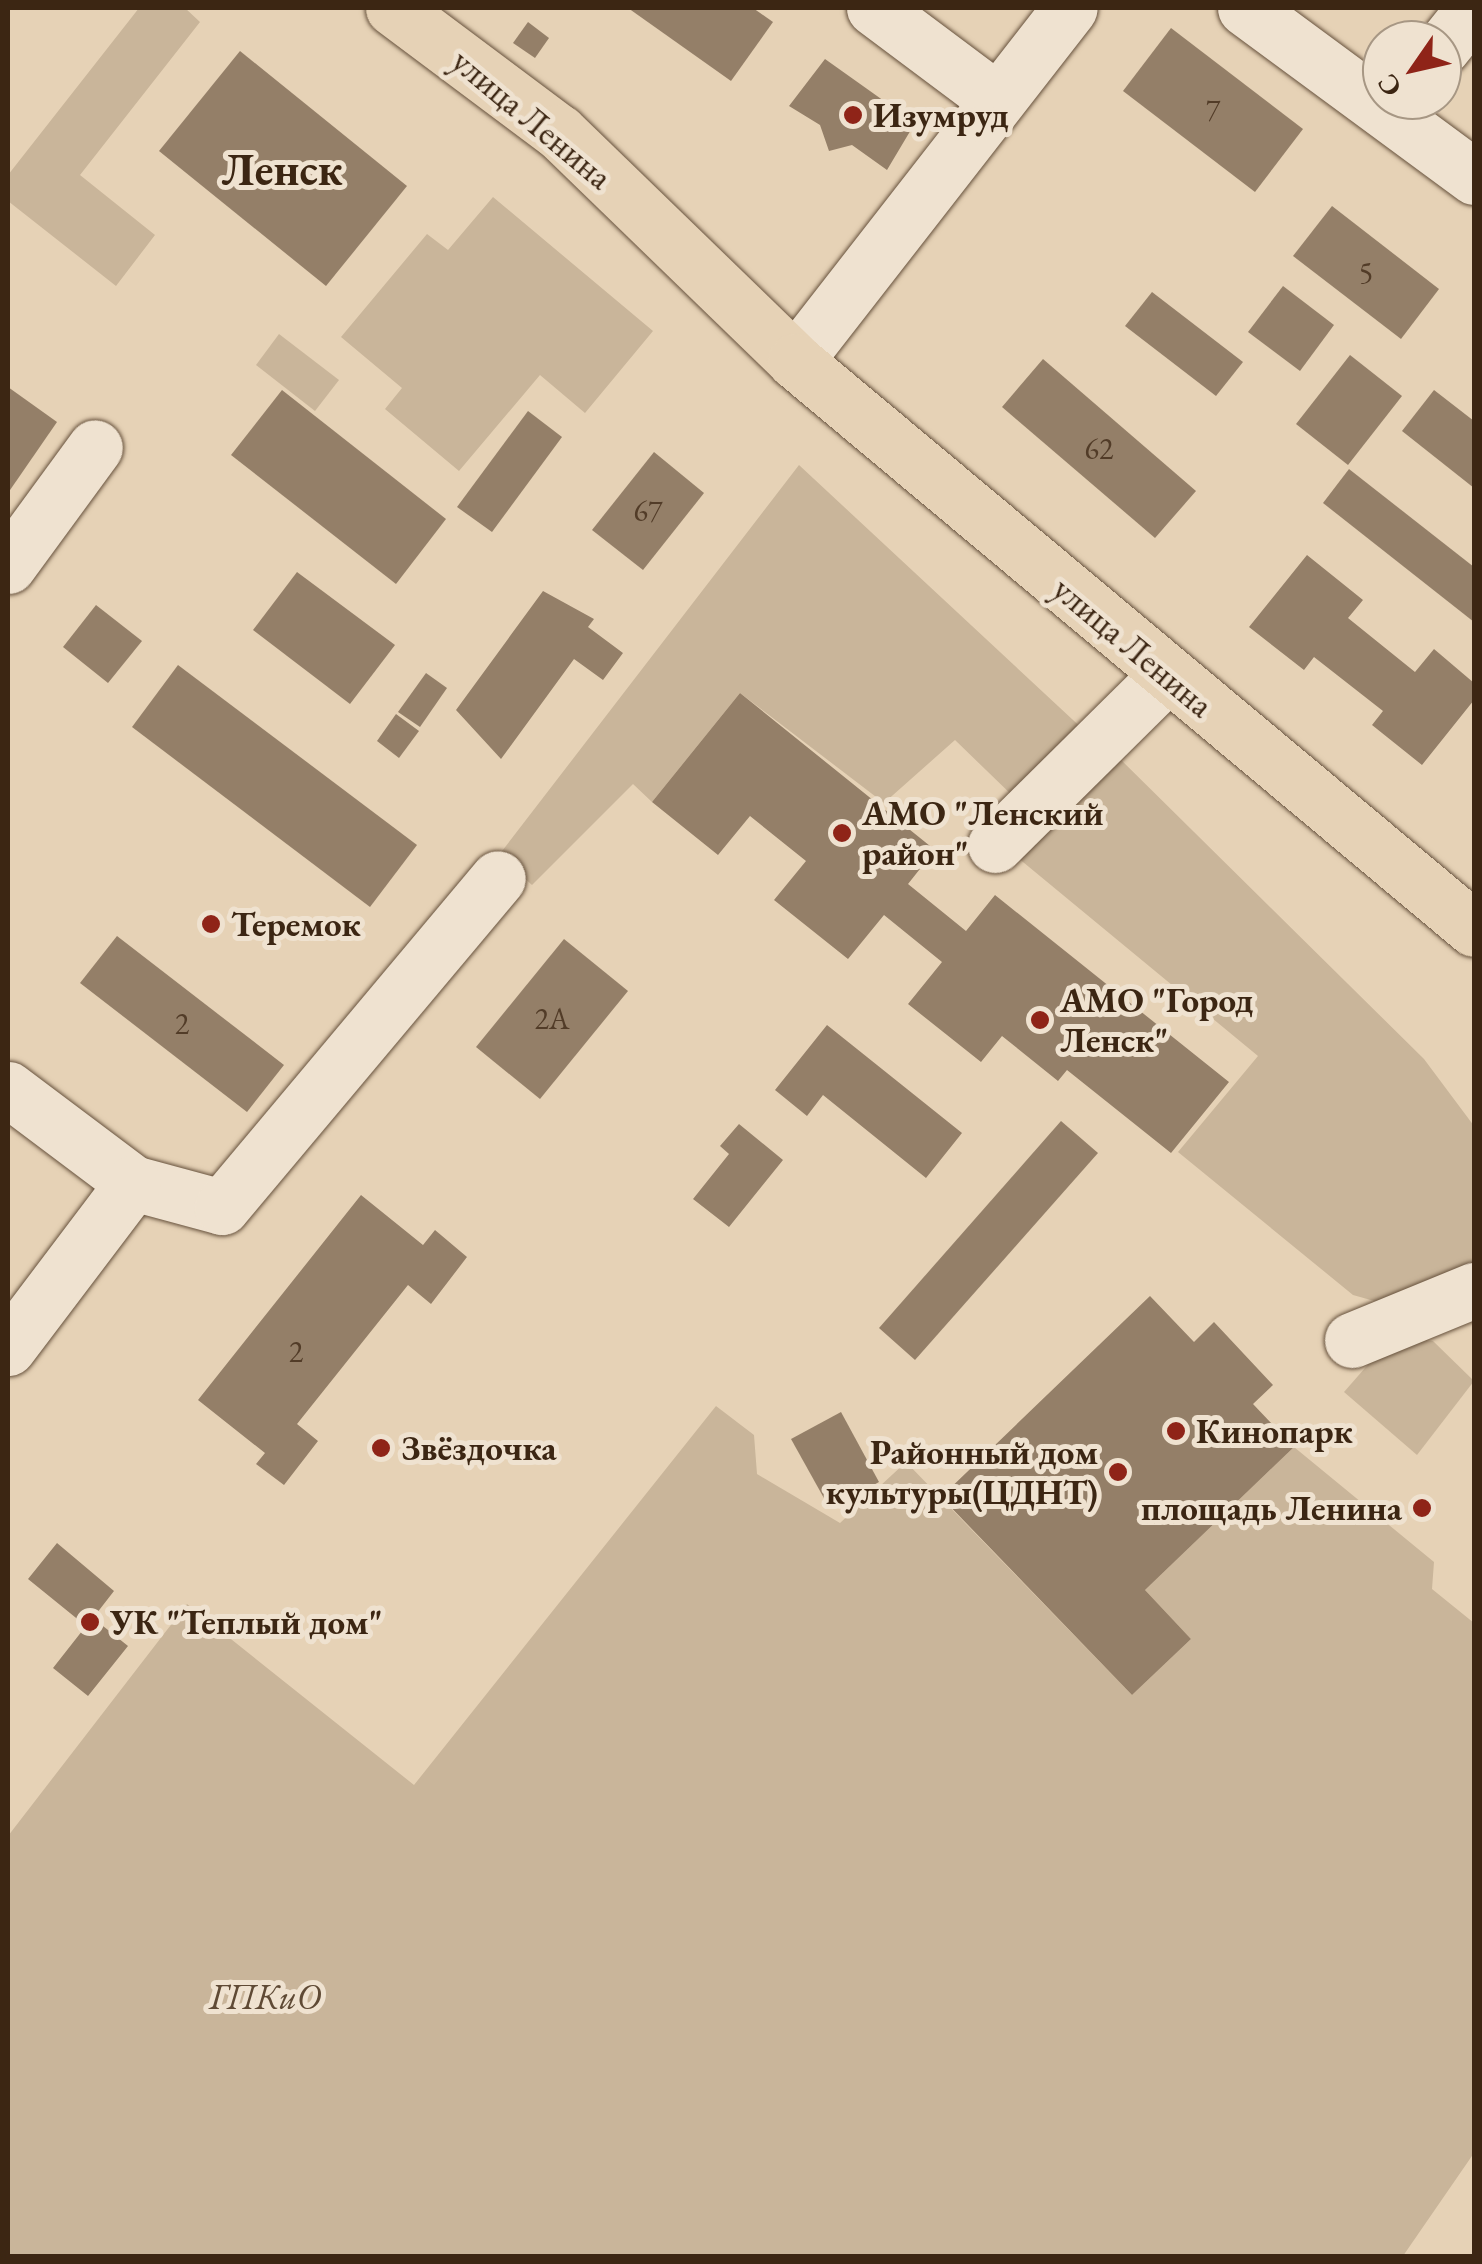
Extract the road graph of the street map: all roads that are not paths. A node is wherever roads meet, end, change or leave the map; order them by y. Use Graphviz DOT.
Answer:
graph roads {
  1 [pos="394,8"];
  2 [pos="874,8"];
  3 [pos="1070,8"];
  4 [pos="1245,8"];
  5 [pos="1362,85"];
  6 [pos="997,100"];
  7 [pos="1410,120"];
  8 [pos="1474,177"];
  9 [pos="795,361"];
  10 [pos="94,447"];
  11 [pos="8,566"];
  12 [pos="1166,676"];
  13 [pos="995,844"];
  14 [pos="498,878"];
  15 [pos="1474,928"];
  16 [pos="8,1088"];
  17 [pos="133,1183"];
  18 [pos="1474,1290"];
  19 [pos="1352,1340"];
  20 [pos="8,1348"];
  1 -- 9 [label="main road, улица Ленина"];
  2 -- 6 [label="street"];
  3 -- 6 [label="street"];
  4 -- 5 [label="street"];
  6 -- 9 [label="street"];
  7 -- 8 [label="street"];
  9 -- 12 [label="main road, улица Ленина"];
  10 -- 11 [label="street"];
  12 -- 13 [label="street"];
  12 -- 15 [label="main road, улица Ленина"];
  14 -- 17 [label="street"];
  16 -- 17 [label="street"];
  17 -- 20 [label="street"];
  18 -- 19 [label="street"];
}
